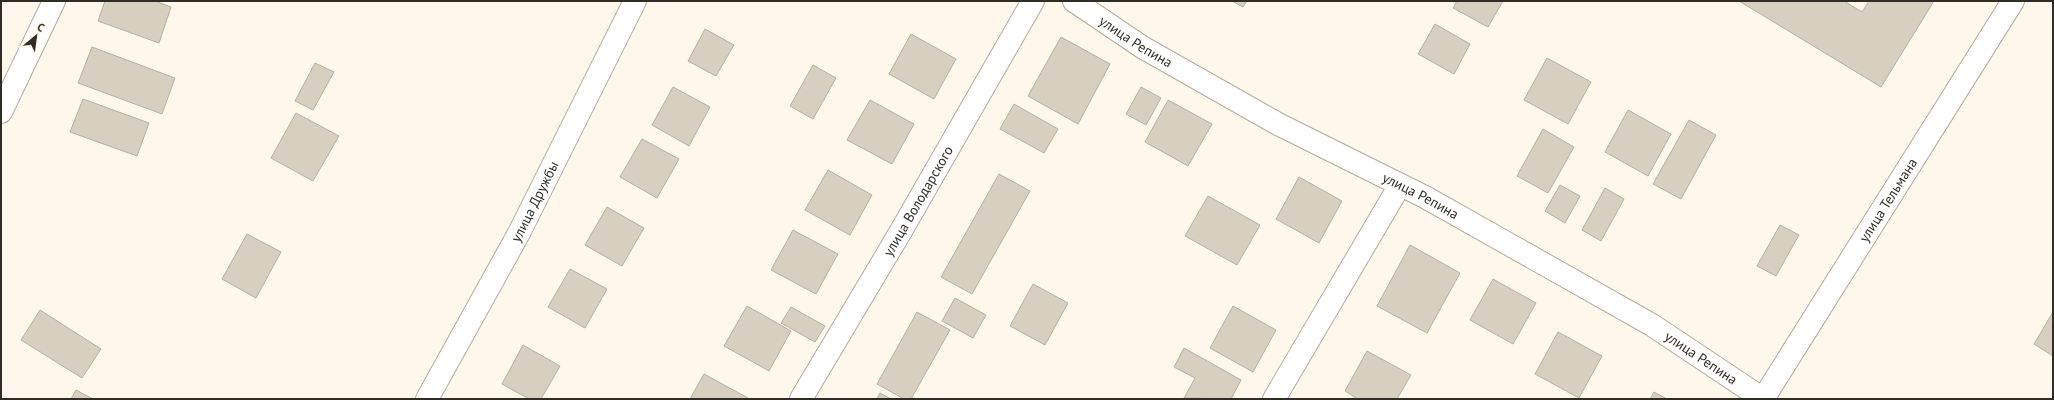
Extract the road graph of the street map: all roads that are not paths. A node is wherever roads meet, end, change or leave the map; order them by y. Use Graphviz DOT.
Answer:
graph roads {
  1 [pos="54,1"];
  2 [pos="635,1"];
  3 [pos="1033,1"];
  4 [pos="1074,1"];
  5 [pos="2013,1"];
  6 [pos="1,112"];
  7 [pos="1400,185"];
  8 [pos="427,399"];
  9 [pos="801,399"];
  10 [pos="1274,399"];
  11 [pos="1763,399"];
  1 -- 6 [label="street"];
  2 -- 8 [label="street, улица Дружбы"];
  3 -- 9 [label="street, улица Володарского"];
  4 -- 7 [label="street, улица Репина"];
  5 -- 11 [label="street, улица Тельмана"];
  7 -- 10 [label="street"];
  7 -- 11 [label="street, улица Репина"];
}
